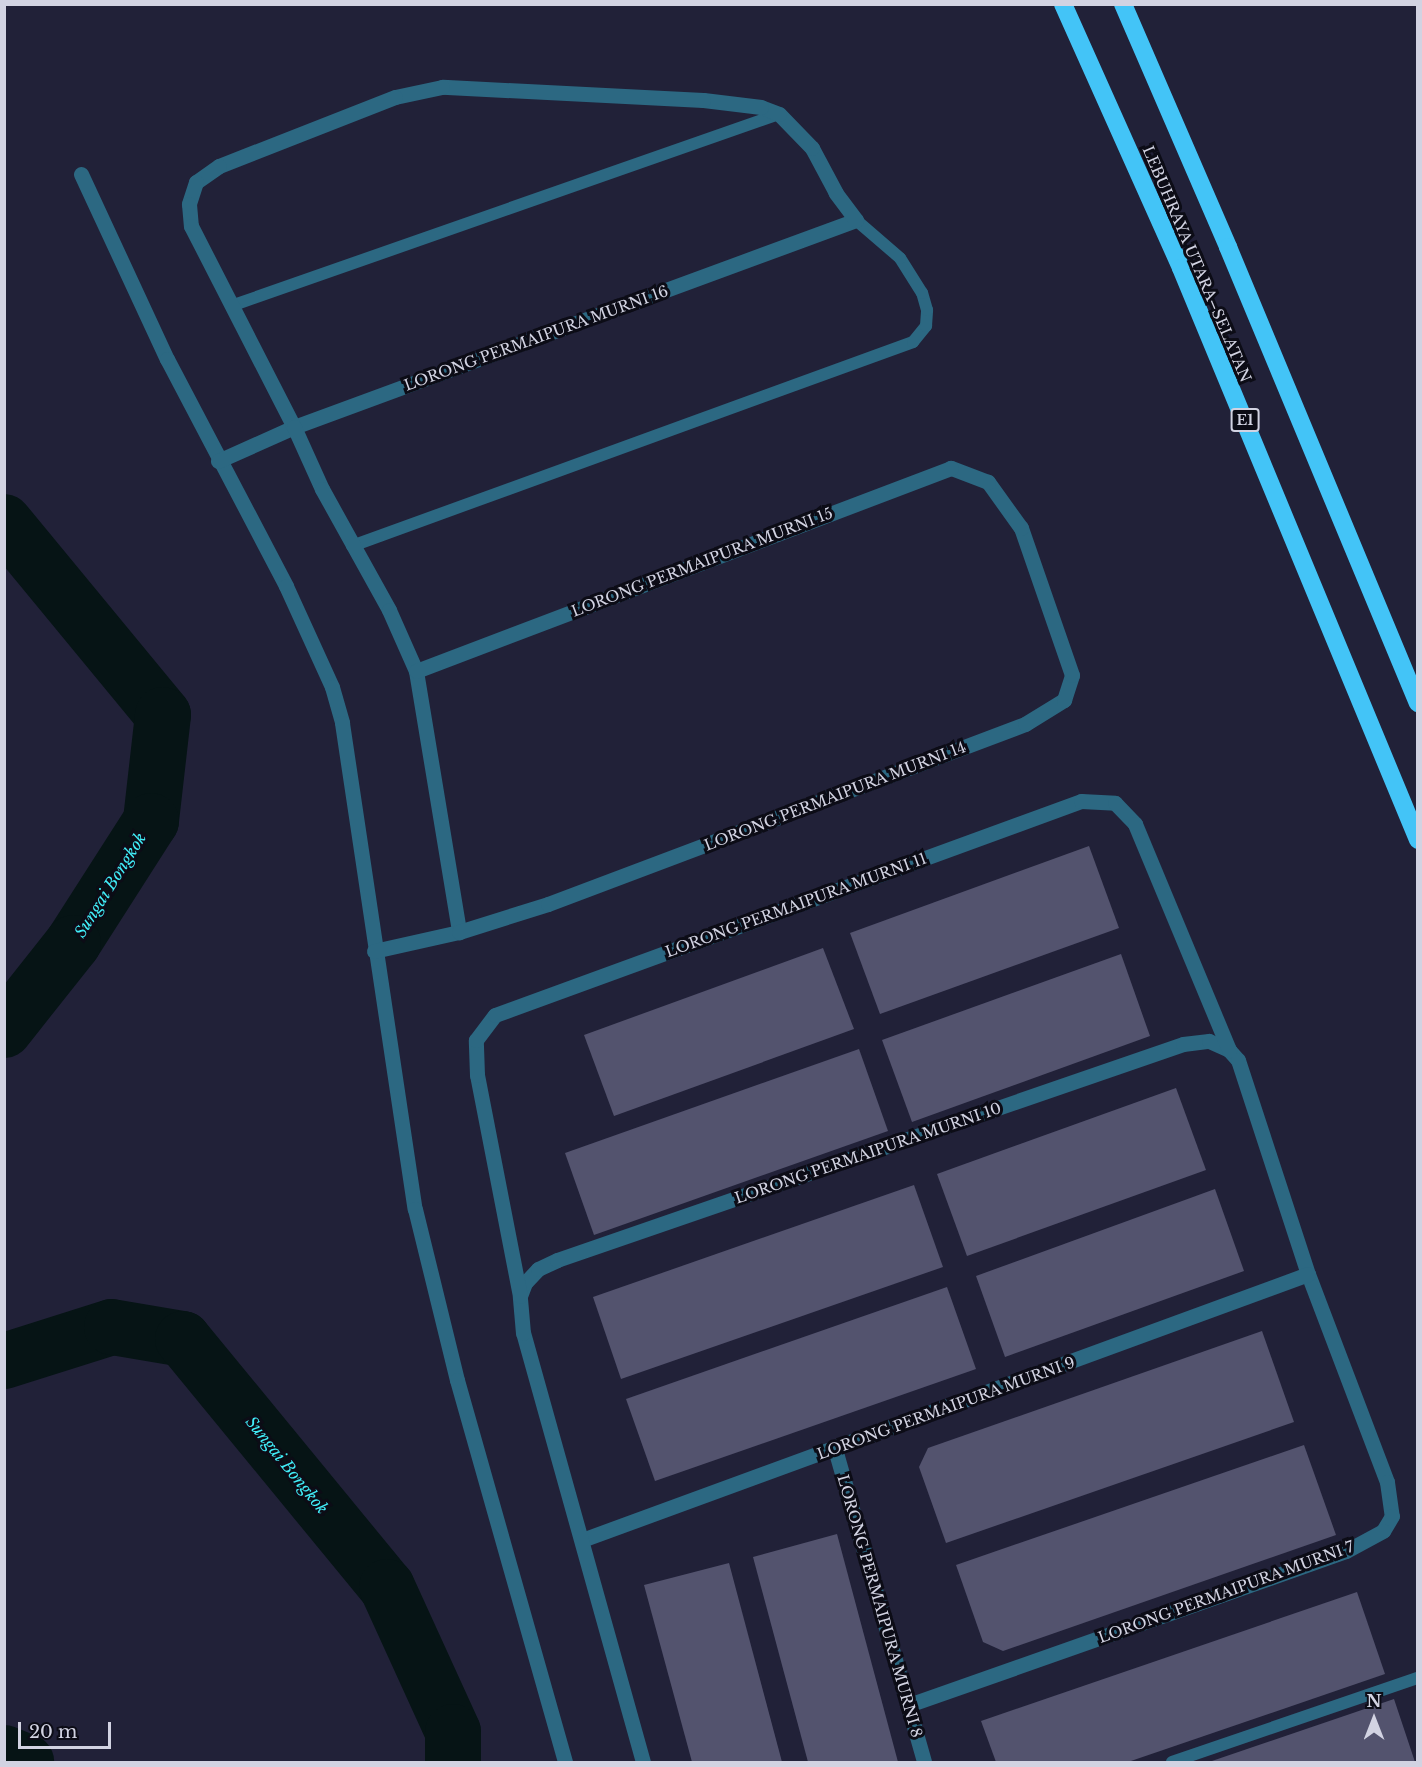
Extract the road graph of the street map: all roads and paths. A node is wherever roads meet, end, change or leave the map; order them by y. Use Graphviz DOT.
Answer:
graph roads {
  1 [pos="1064,4"];
  2 [pos="1123,4"];
  3 [pos="779,114"];
  4 [pos="81,174"];
  5 [pos="856,220"];
  6 [pos="231,306"];
  7 [pos="294,427"];
  8 [pos="218,461"];
  9 [pos="988,482"];
  10 [pos="352,546"];
  11 [pos="416,671"];
  12 [pos="1418,703"];
  13 [pos="1418,840"];
  14 [pos="459,932"];
  15 [pos="374,951"];
  16 [pos="1229,1050"];
  17 [pos="1308,1274"];
  18 [pos="520,1296"];
  19 [pos="835,1449"];
  20 [pos="582,1540"];
  21 [pos="1418,1678"];
  22 [pos="909,1705"];
  23 [pos="565,1762"];
  24 [pos="643,1762"];
  25 [pos="924,1762"];
  26 [pos="1172,1762"];
  1 -- 13 [label="highway, LEBUHRAYA UTARA–SELATAN / E1"];
  2 -- 12 [label="highway"];
  3 -- 5 [label="street"];
  3 -- 6 [label="lane"];
  3 -- 6 [label="street"];
  4 -- 8 [label="street"];
  5 -- 7 [label="street, LORONG PERMAIPURA MURNI 16"];
  5 -- 10 [label="lane"];
  6 -- 7 [label="street"];
  7 -- 8 [label="street, LORONG PERMAIPURA MURNI 16"];
  7 -- 10 [label="street"];
  8 -- 15 [label="street"];
  9 -- 11 [label="street, LORONG PERMAIPURA MURNI 15"];
  9 -- 14 [label="street, LORONG PERMAIPURA MURNI 14"];
  10 -- 11 [label="street"];
  11 -- 14 [label="street"];
  14 -- 15 [label="street, LORONG PERMAIPURA MURNI 14"];
  15 -- 23 [label="street"];
  16 -- 17 [label="street, LORONG PERMAIPURA MURNI 11"];
  16 -- 18 [label="street, LORONG PERMAIPURA MURNI 10"];
  16 -- 18 [label="street, LORONG PERMAIPURA MURNI 11"];
  17 -- 19 [label="street, LORONG PERMAIPURA MURNI 9"];
  17 -- 22 [label="street, LORONG PERMAIPURA MURNI 7"];
  18 -- 20 [label="street, LORONG PERMAIPURA MURNI 11"];
  19 -- 20 [label="street, LORONG PERMAIPURA MURNI 9"];
  19 -- 22 [label="street, LORONG PERMAIPURA MURNI 8"];
  20 -- 24 [label="street, LORONG PERMAIPURA MURNI 11"];
  21 -- 26 [label="lane"];
  22 -- 25 [label="street, LORONG PERMAIPURA MURNI 8"];
}
